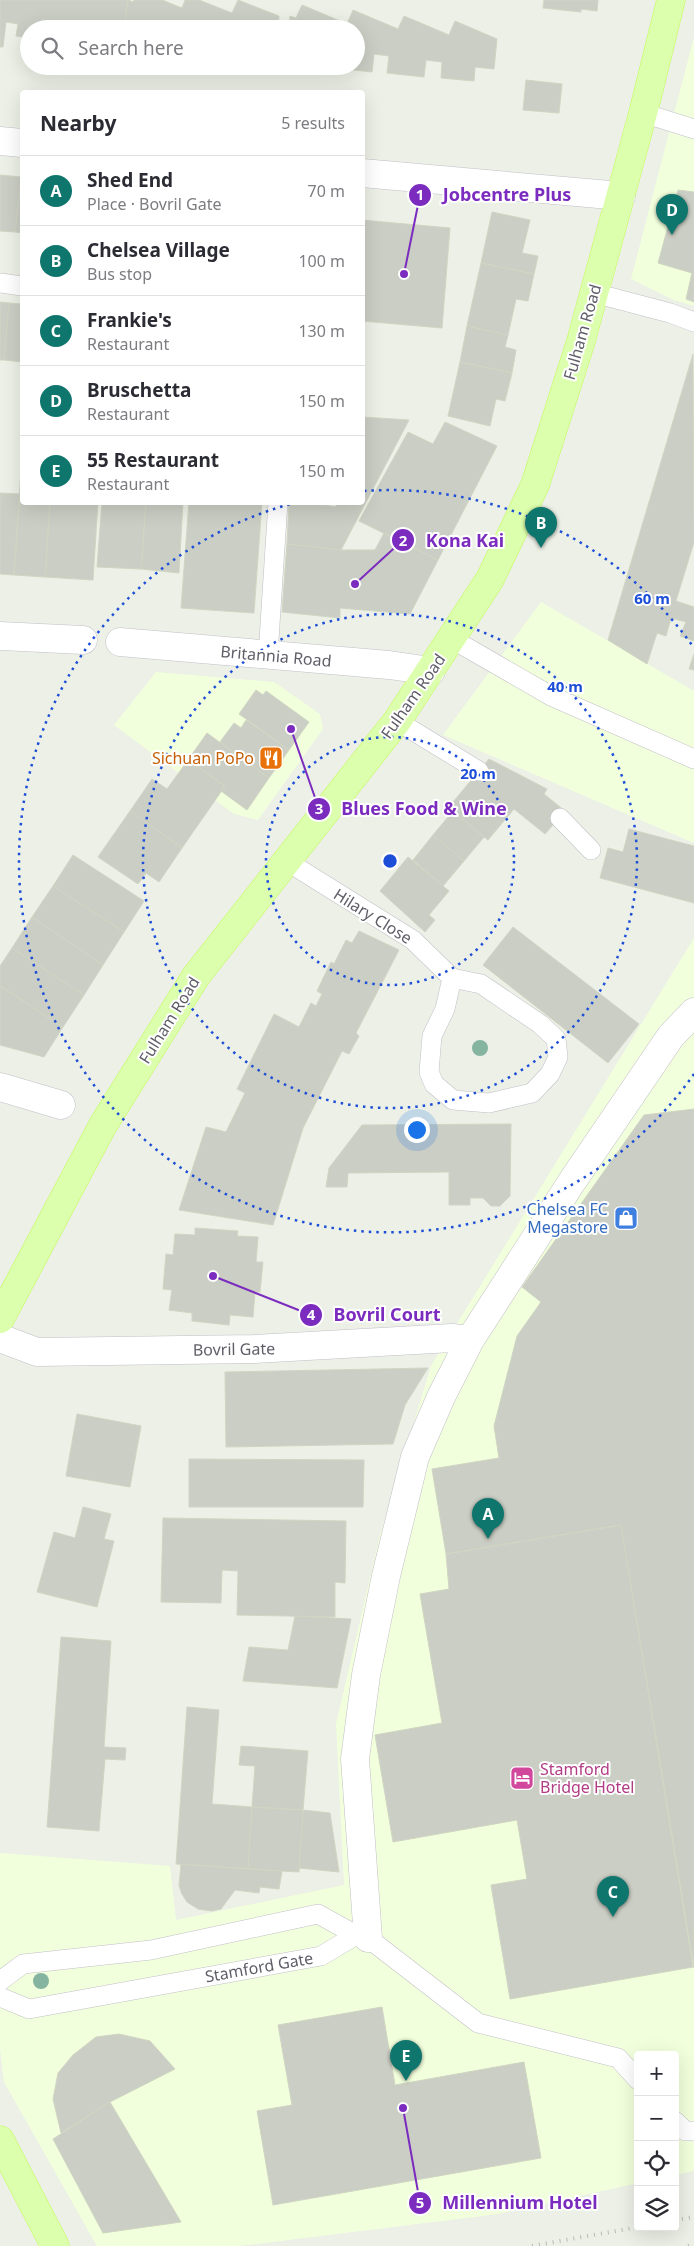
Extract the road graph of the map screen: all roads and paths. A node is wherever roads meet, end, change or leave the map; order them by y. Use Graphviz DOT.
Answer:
graph roads {
  1 [pos="671,0"];
  2 [pos="643,113"];
  3 [pos="694,129"];
  4 [pos="0,141"];
  5 [pos="20,143"];
  6 [pos="365,173"];
  7 [pos="621,196"];
  8 [pos="0,283"];
  9 [pos="20,286"];
  10 [pos="594,293"];
  11 [pos="694,322"];
  12 [pos="278,505"];
  13 [pos="0,636"];
  14 [pos="452,639"];
  15 [pos="83,640"];
  16 [pos="120,642"];
  17 [pos="268,655"];
  18 [pos="431,671"];
  19 [pos="397,721"];
  20 [pos="694,759"];
  21 [pos="479,771"];
  22 [pos="560,818"];
  23 [pos="591,850"];
  24 [pos="288,862"];
  25 [pos="452,978"];
  26 [pos="694,1012"];
  27 [pos="0,1087"];
  28 [pos="62,1105"];
  29 [pos="0,1318"];
  30 [pos="0,1338"];
  31 [pos="470,1340"];
  32 [pos="362,1936"];
  33 [pos="0,1981"];
  34 [pos="0,1997"];
  35 [pos="634,2076"];
  36 [pos="679,2125"];
  37 [pos="694,2131"];
  38 [pos="0,2140"];
  39 [pos="55,2246"];
  1 -- 2 [label="main road, Fulham Road"];
  2 -- 3 [label="lane"];
  2 -- 7 [label="main road, Fulham Road"];
  4 -- 5 [label="street"];
  6 -- 7 [label="street"];
  7 -- 10 [label="main road, Fulham Road"];
  8 -- 9 [label="lane"];
  10 -- 11 [label="lane"];
  10 -- 14 [label="main road, Fulham Road"];
  12 -- 17 [label="lane"];
  13 -- 15 [label="street"];
  14 -- 18 [label="main road, Fulham Road"];
  14 -- 20 [label="lane"];
  16 -- 17 [label="street, Britannia Road"];
  17 -- 18 [label="street, Britannia Road"];
  18 -- 19 [label="main road, Fulham Road"];
  19 -- 21 [label="lane"];
  19 -- 24 [label="main road, Fulham Road"];
  22 -- 23 [label="lane"];
  24 -- 25 [label="lane, Hilary Close"];
  24 -- 29 [label="main road, Fulham Road"];
  25 -- 25 [label="lane"];
  26 -- 31 [label="street"];
  27 -- 28 [label="street"];
  30 -- 31 [label="street, Bovril Gate"];
  31 -- 32 [label="street"];
  32 -- 33 [label="lane"];
  32 -- 34 [label="lane, Stamford Gate"];
  32 -- 35 [label="lane"];
  36 -- 37 [label="lane"];
  38 -- 39 [label="main road"];
}
